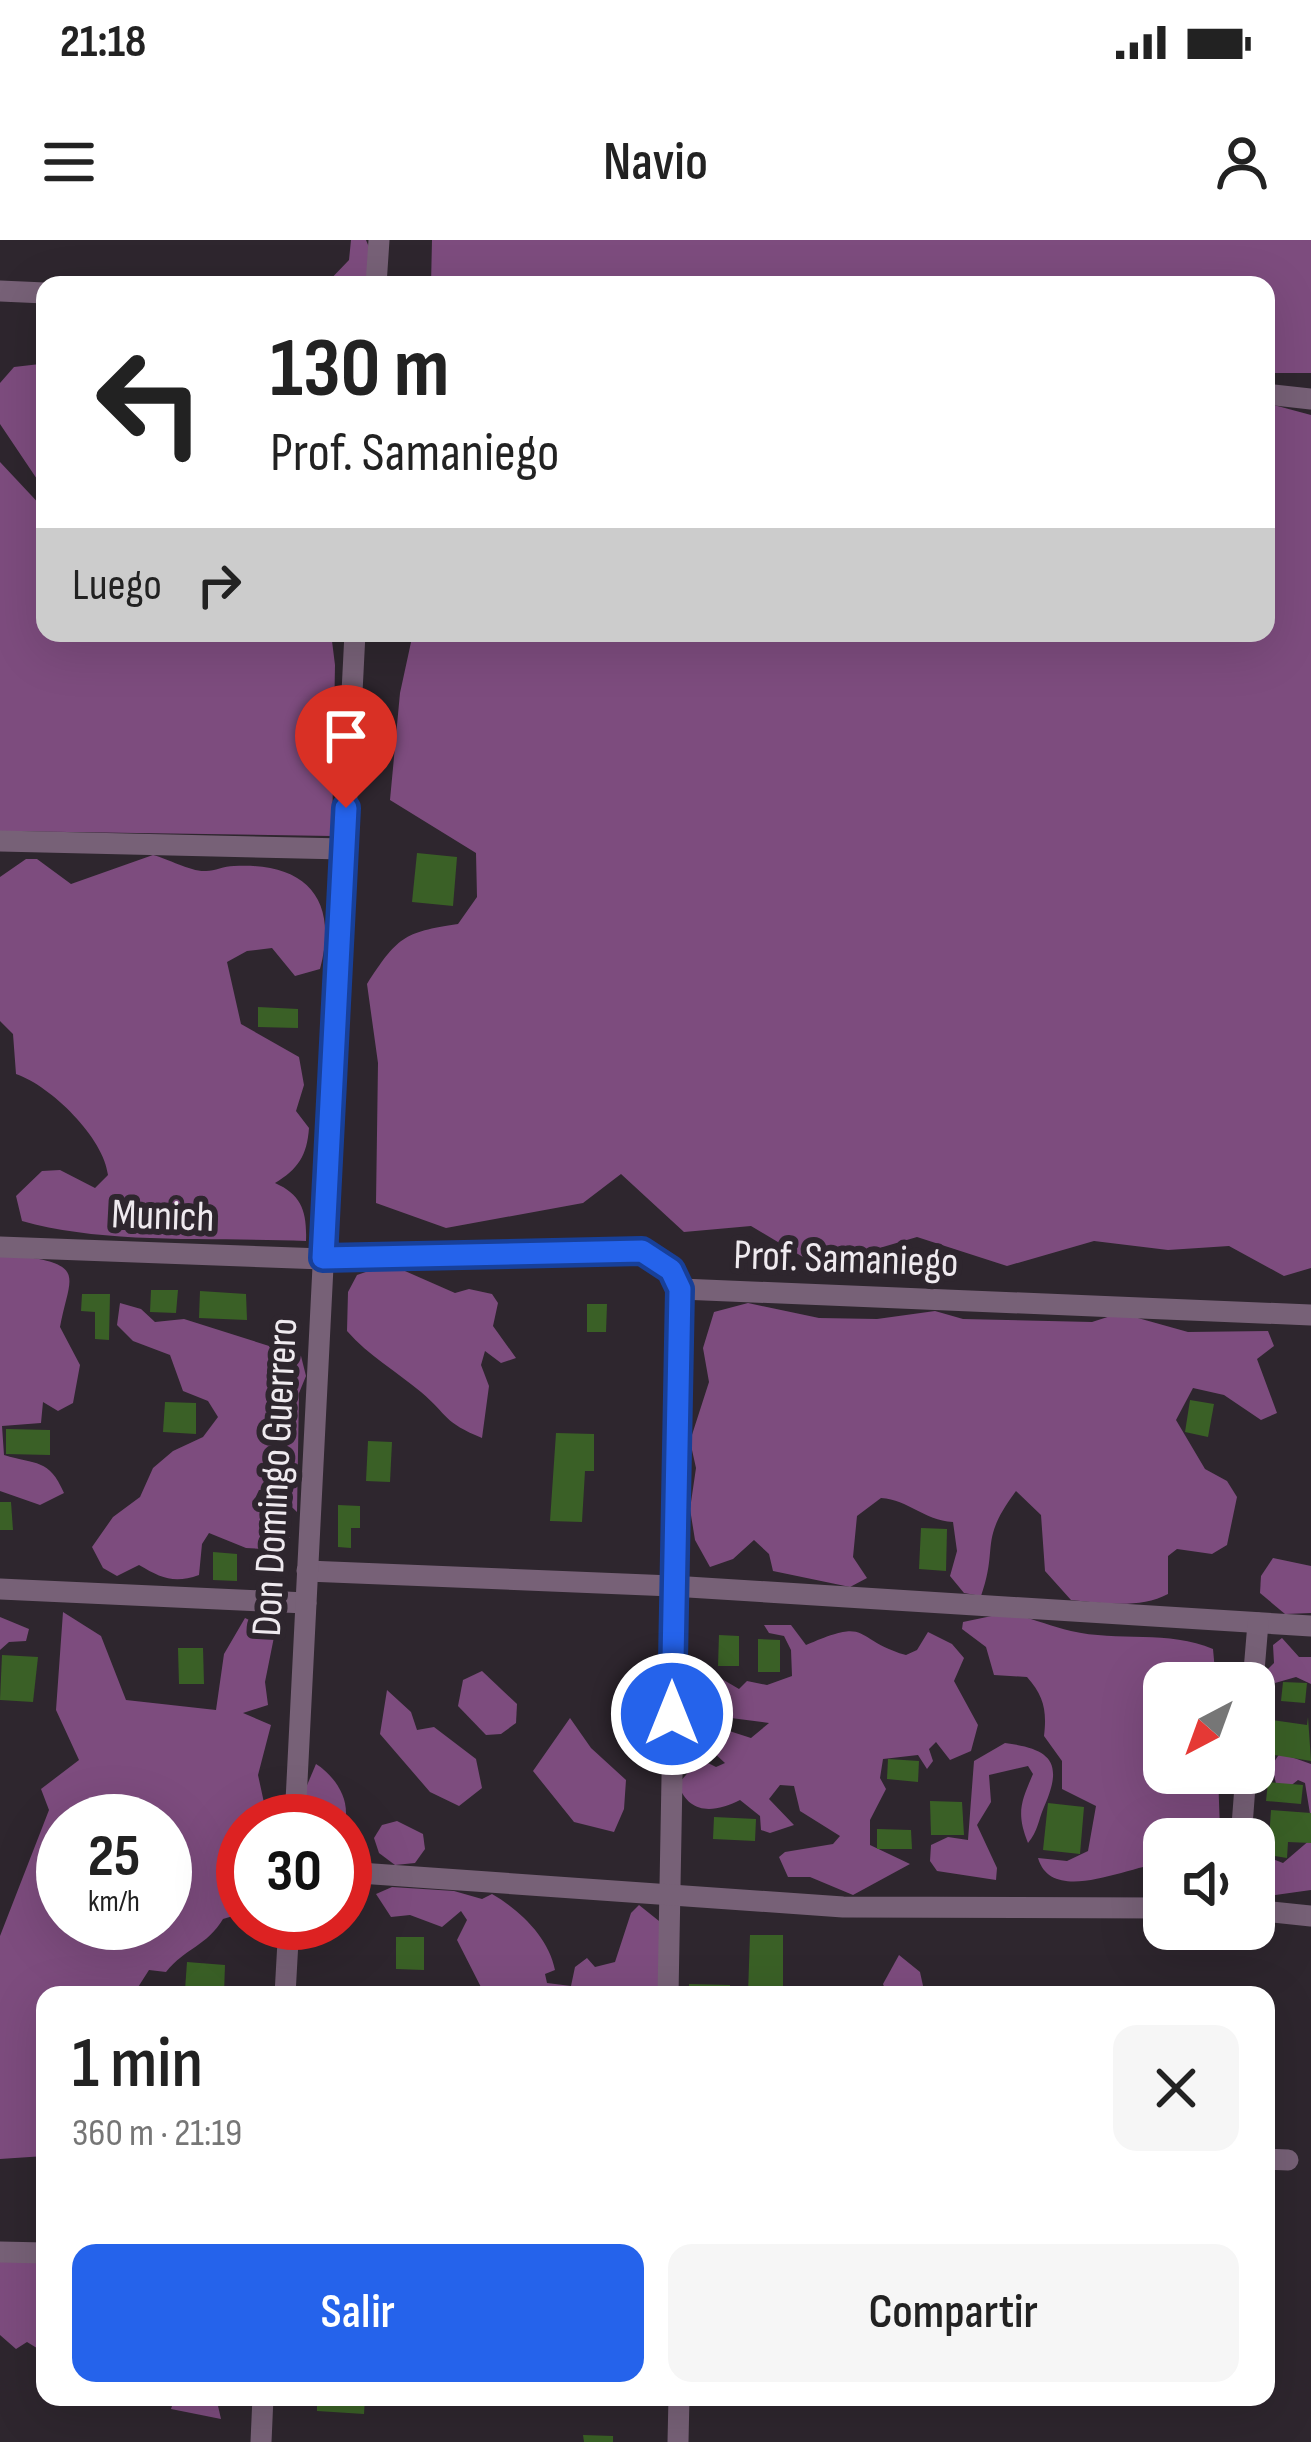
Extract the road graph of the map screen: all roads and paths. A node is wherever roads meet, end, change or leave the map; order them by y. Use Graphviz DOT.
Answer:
graph roads {
  1 [pos="379,240"];
  2 [pos="377,276"];
  3 [pos="0,291"];
  4 [pos="36,293"];
  5 [pos="1275,395"];
  6 [pos="1311,398"];
  7 [pos="356,642"];
  8 [pos="0,841"];
  9 [pos="344,849"];
  10 [pos="0,1246"];
  11 [pos="323,1258"];
  12 [pos="680,1289"];
  13 [pos="1311,1315"];
  14 [pos="307,1570"];
  15 [pos="672,1586"];
  16 [pos="0,1589"];
  17 [pos="306,1603"];
  18 [pos="1258,1623"];
  19 [pos="1311,1627"];
  20 [pos="1255,1662"];
  21 [pos="296,1794"];
  22 [pos="372,1874"];
  23 [pos="672,1895"];
  24 [pos="1143,1908"];
  25 [pos="1275,1912"];
  26 [pos="1311,1916"];
  27 [pos="288,1950"];
  28 [pos="286,1986"];
  29 [pos="668,1986"];
  30 [pos="0,2252"];
  31 [pos="36,2253"];
  32 [pos="262,2406"];
  33 [pos="679,2406"];
  34 [pos="260,2442"];
  35 [pos="678,2442"];
  1 -- 2 [label="street"];
  3 -- 4 [label="street"];
  5 -- 6 [label="street"];
  7 -- 9 [label="street, Don Domingo Guerrero"];
  8 -- 9 [label="street"];
  9 -- 11 [label="street, Don Domingo Guerrero"];
  10 -- 11 [label="street, Munich"];
  11 -- 12 [label="street, Prof. Samaniego"];
  11 -- 14 [label="street, Don Domingo Guerrero"];
  12 -- 13 [label="street, Prof. Samaniego"];
  12 -- 15 [label="street"];
  14 -- 15 [label="street"];
  14 -- 17 [label="street, Don Domingo Guerrero"];
  15 -- 18 [label="street"];
  15 -- 23 [label="street"];
  16 -- 17 [label="street"];
  17 -- 21 [label="street, Don Domingo Guerrero"];
  18 -- 19 [label="street"];
  18 -- 20 [label="street"];
  22 -- 23 [label="street"];
  23 -- 24 [label="street"];
  23 -- 29 [label="street"];
  25 -- 26 [label="street"];
  27 -- 28 [label="street"];
  30 -- 31 [label="street"];
  32 -- 34 [label="street"];
  33 -- 35 [label="street"];
}
